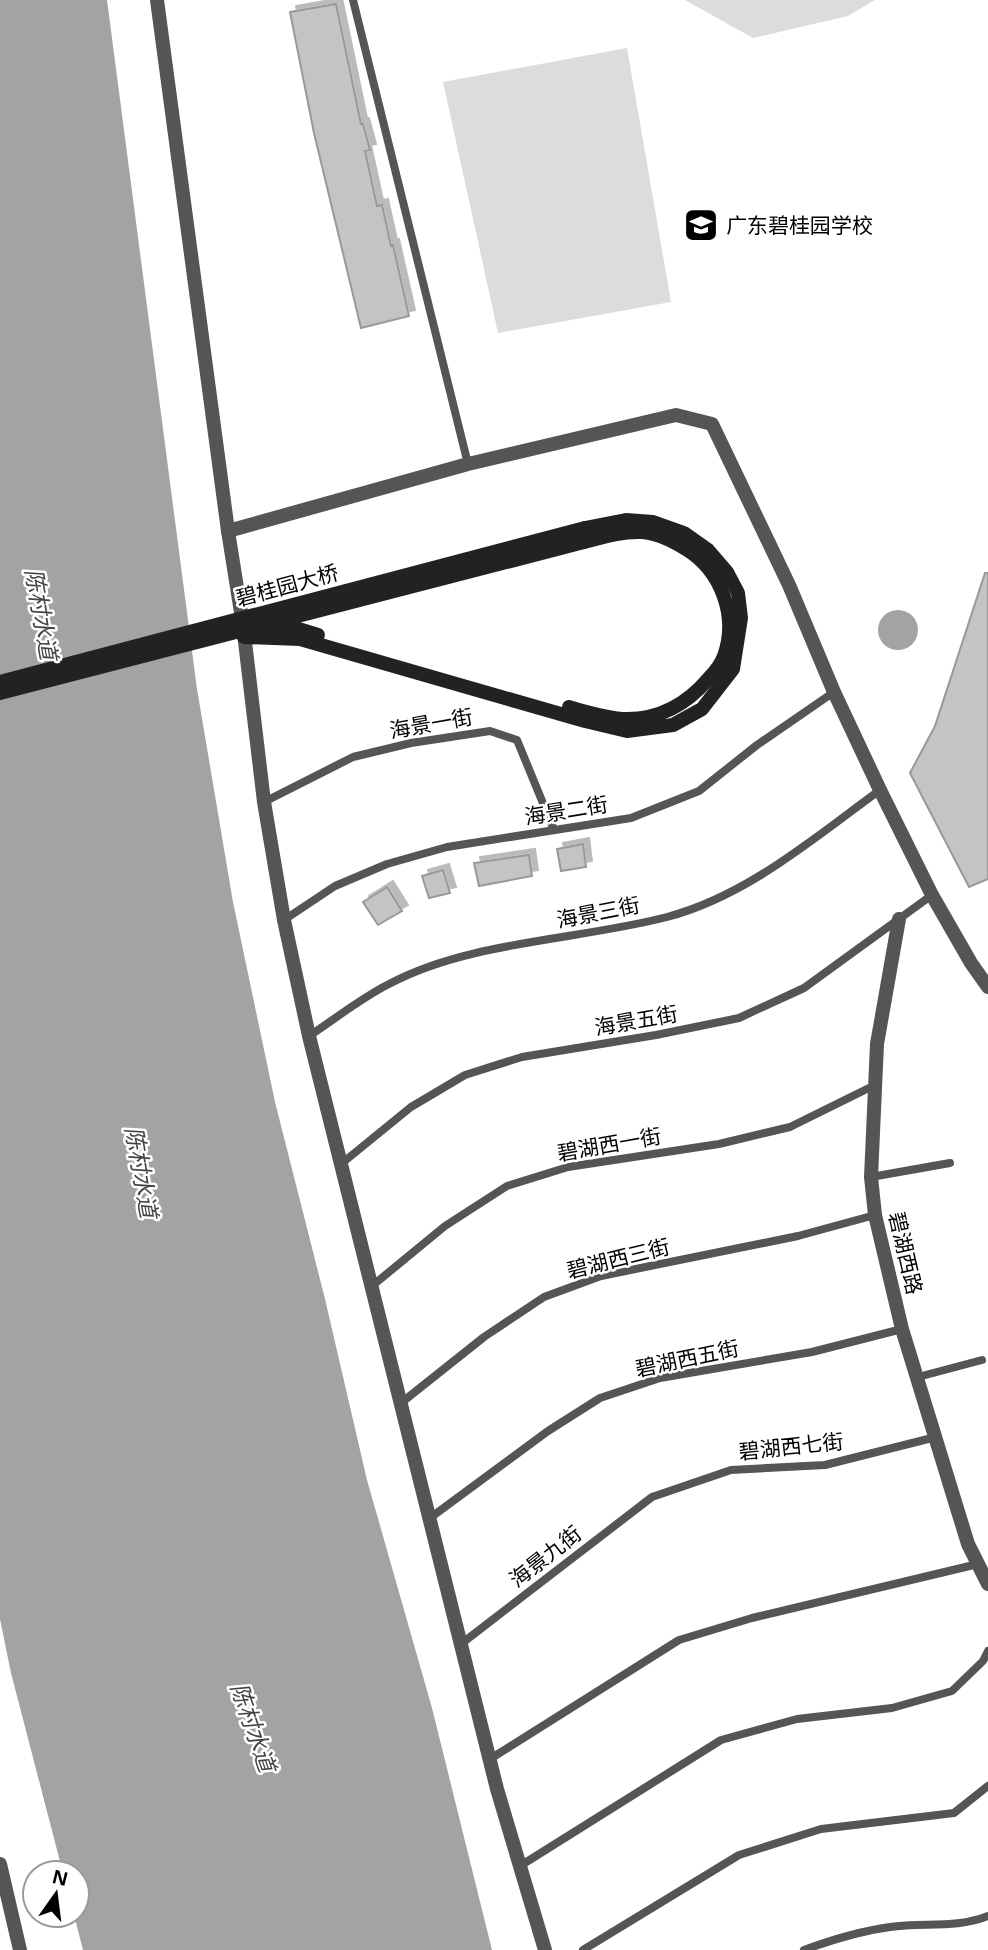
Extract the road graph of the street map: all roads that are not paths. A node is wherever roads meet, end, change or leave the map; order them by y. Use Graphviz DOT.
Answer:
graph roads {
  1 [pos="157,0"];
  2 [pos="353,0"];
  3 [pos="468,464"];
  4 [pos="228,531"];
  5 [pos="584,535"];
  6 [pos="243,631"];
  7 [pos="0,682"];
  8 [pos="834,692"];
  9 [pos="0,693"];
  10 [pos="880,790"];
  11 [pos="264,802"];
  12 [pos="554,830"];
  13 [pos="932,895"];
  14 [pos="899,919"];
  15 [pos="284,920"];
  16 [pos="988,987"];
  17 [pos="309,1036"];
  18 [pos="876,1085"];
  19 [pos="950,1163"];
  20 [pos="341,1164"];
  21 [pos="871,1177"];
  22 [pos="875,1215"];
  23 [pos="372,1286"];
  24 [pos="902,1329"];
  25 [pos="982,1360"];
  26 [pos="918,1377"];
  27 [pos="401,1403"];
  28 [pos="936,1437"];
  29 [pos="652,1497"];
  30 [pos="430,1518"];
  31 [pos="978,1564"];
  32 [pos="988,1584"];
  33 [pos="461,1644"];
  34 [pos="988,1651"];
  35 [pos="489,1759"];
  36 [pos="988,1786"];
  37 [pos="0,1864"];
  38 [pos="520,1866"];
  39 [pos="988,1916"];
  40 [pos="20,1950"];
  41 [pos="545,1950"];
  42 [pos="583,1950"];
  43 [pos="804,1950"];
  1 -- 4 [label="street"];
  2 -- 3 [label="lane"];
  3 -- 4 [label="street"];
  3 -- 8 [label="street"];
  4 -- 6 [label="street"];
  5 -- 6 [label="main road"];
  5 -- 7 [label="main road, 碧桂园大桥, bridge"];
  5 -- 9 [label="main road, 碧桂园大桥, bridge"];
  6 -- 11 [label="street"];
  8 -- 10 [label="street"];
  8 -- 12 [label="lane, 海景二街"];
  10 -- 13 [label="street"];
  10 -- 17 [label="lane, 海景三街"];
  11 -- 12 [label="lane, 海景一街"];
  11 -- 15 [label="street"];
  12 -- 15 [label="lane, 海景二街"];
  13 -- 14 [label="lane, 海景五街"];
  13 -- 16 [label="street"];
  14 -- 18 [label="street, 碧湖西路"];
  14 -- 20 [label="lane, 海景五街"];
  15 -- 17 [label="street"];
  17 -- 20 [label="street"];
  18 -- 21 [label="street, 碧湖西路"];
  18 -- 23 [label="lane, 碧湖西一街"];
  19 -- 21 [label="lane"];
  20 -- 23 [label="street"];
  21 -- 22 [label="street, 碧湖西路"];
  22 -- 24 [label="street, 碧湖西路"];
  22 -- 27 [label="lane, 碧湖西三街"];
  23 -- 27 [label="street"];
  24 -- 26 [label="street, 碧湖西路"];
  24 -- 30 [label="lane, 碧湖西五街"];
  25 -- 26 [label="lane"];
  26 -- 28 [label="street, 碧湖西路"];
  27 -- 30 [label="street"];
  28 -- 29 [label="lane, 碧湖西七街"];
  28 -- 31 [label="street, 碧湖西路"];
  29 -- 33 [label="lane, 海景九街"];
  30 -- 33 [label="street"];
  31 -- 32 [label="street, 碧湖西路"];
  31 -- 35 [label="lane"];
  33 -- 35 [label="street"];
  34 -- 38 [label="lane"];
  35 -- 38 [label="street"];
  36 -- 42 [label="lane"];
  37 -- 40 [label="street"];
  38 -- 41 [label="street"];
  39 -- 43 [label="lane"];
}
